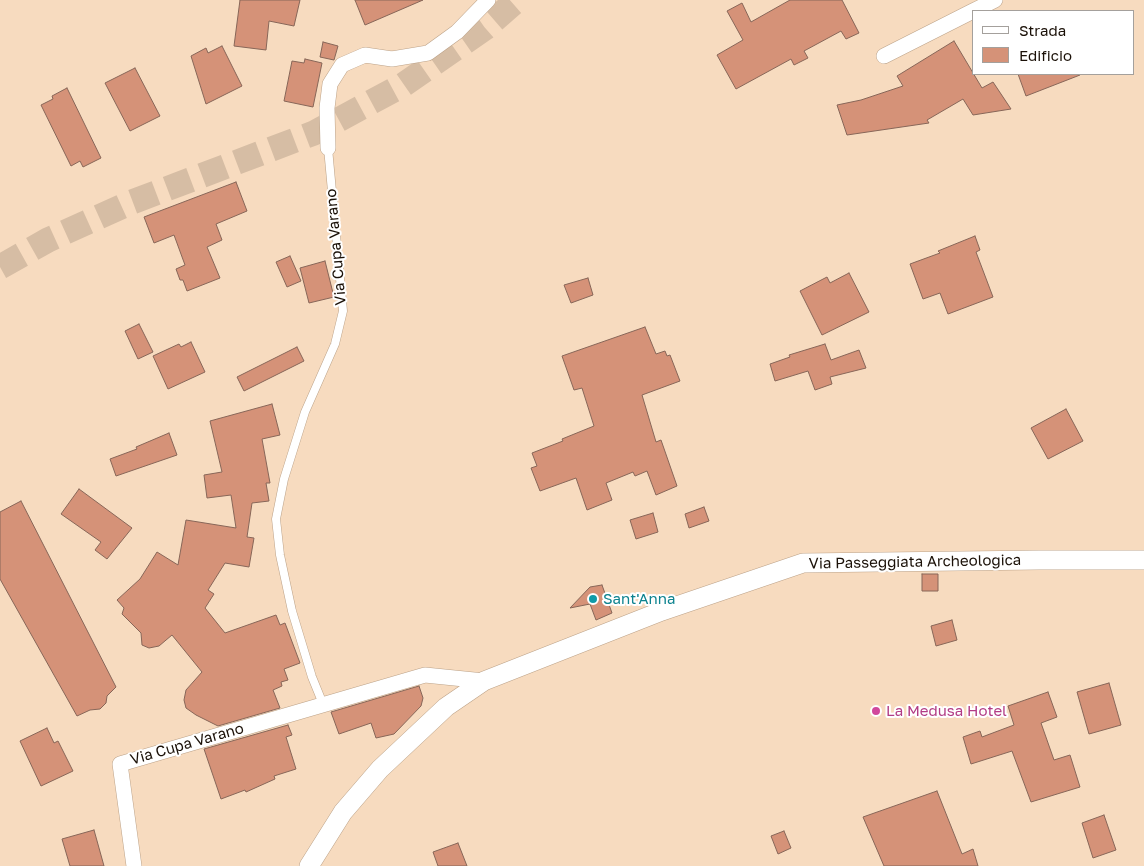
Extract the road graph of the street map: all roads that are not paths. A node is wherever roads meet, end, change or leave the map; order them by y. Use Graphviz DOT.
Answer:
graph roads {
  1 [pos="488,0"];
  2 [pos="995,0"];
  3 [pos="975,10"];
  4 [pos="972,12"];
  5 [pos="884,56"];
  6 [pos="328,148"];
  7 [pos="1144,560"];
  8 [pos="484,681"];
  9 [pos="323,704"];
  10 [pos="134,866"];
  11 [pos="309,866"];
  1 -- 6 [label="street, Via Cupa Varano"];
  2 -- 3 [label="street"];
  4 -- 5 [label="street"];
  6 -- 9 [label="lane, Via Cupa Varano"];
  7 -- 8 [label="street, Via Passeggiata Archeologica"];
  8 -- 9 [label="street, Via Cupa Varano"];
  8 -- 11 [label="street, Via Passeggiata Archeologica"];
  9 -- 10 [label="street, Via Cupa Varano"];
}
